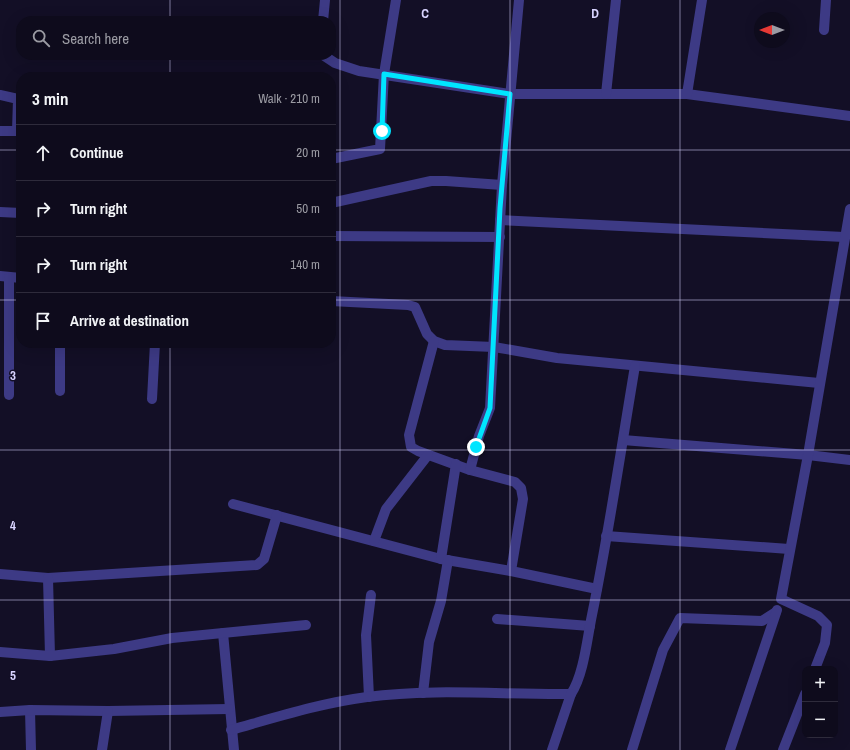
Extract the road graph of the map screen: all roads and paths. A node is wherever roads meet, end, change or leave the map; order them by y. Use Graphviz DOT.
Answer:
graph roads {
  1 [pos="325,0"];
  2 [pos="396,0"];
  3 [pos="519,0"];
  4 [pos="616,0"];
  5 [pos="702,0"];
  6 [pos="826,0"];
  7 [pos="323,16"];
  8 [pos="824,30"];
  9 [pos="330,60"];
  10 [pos="384,74"];
  11 [pos="510,94"];
  12 [pos="606,94"];
  13 [pos="687,94"];
  14 [pos="0,95"];
  15 [pos="16,99"];
  16 [pos="850,116"];
  17 [pos="0,131"];
  18 [pos="16,131"];
  19 [pos="336,158"];
  20 [pos="502,185"];
  21 [pos="336,202"];
  22 [pos="850,209"];
  23 [pos="0,212"];
  24 [pos="16,212"];
  25 [pos="500,220"];
  26 [pos="336,236"];
  27 [pos="500,237"];
  28 [pos="844,237"];
  29 [pos="4,277"];
  30 [pos="16,278"];
  31 [pos="336,302"];
  32 [pos="434,341"];
  33 [pos="4,345"];
  34 [pos="494,347"];
  35 [pos="60,348"];
  36 [pos="155,348"];
  37 [pos="635,366"];
  38 [pos="819,383"];
  39 [pos="60,391"];
  40 [pos="9,395"];
  41 [pos="152,399"];
  42 [pos="623,440"];
  43 [pos="808,454"];
  44 [pos="428,455"];
  45 [pos="850,460"];
  46 [pos="456,464"];
  47 [pos="470,470"];
  48 [pos="233,504"];
  49 [pos="277,515"];
  50 [pos="606,536"];
  51 [pos="374,541"];
  52 [pos="789,549"];
  53 [pos="444,560"];
  54 [pos="511,570"];
  55 [pos="0,574"];
  56 [pos="48,578"];
  57 [pos="597,589"];
  58 [pos="371,595"];
  59 [pos="781,600"];
  60 [pos="776,612"];
  61 [pos="497,618"];
  62 [pos="306,625"];
  63 [pos="590,626"];
  64 [pos="223,633"];
  65 [pos="0,652"];
  66 [pos="50,656"];
  67 [pos="816,666"];
  68 [pos="422,693"];
  69 [pos="571,694"];
  70 [pos="369,697"];
  71 [pos="802,702"];
  72 [pos="230,709"];
  73 [pos="30,710"];
  74 [pos="108,711"];
  75 [pos="0,712"];
  76 [pos="231,730"];
  77 [pos="30,750"];
  78 [pos="102,750"];
  79 [pos="234,750"];
  80 [pos="552,750"];
  81 [pos="632,750"];
  82 [pos="730,750"];
  83 [pos="783,750"];
  1 -- 7 [label="street"];
  2 -- 10 [label="street"];
  3 -- 11 [label="street"];
  4 -- 12 [label="street"];
  5 -- 13 [label="street"];
  6 -- 8 [label="street"];
  9 -- 10 [label="street"];
  10 -- 11 [label="street"];
  10 -- 19 [label="street"];
  11 -- 12 [label="street"];
  11 -- 20 [label="street"];
  12 -- 13 [label="street"];
  13 -- 16 [label="street"];
  14 -- 15 [label="street"];
  17 -- 18 [label="street"];
  20 -- 21 [label="street"];
  20 -- 25 [label="street"];
  22 -- 28 [label="street"];
  23 -- 24 [label="street"];
  25 -- 27 [label="street"];
  25 -- 28 [label="street"];
  26 -- 27 [label="street"];
  27 -- 34 [label="street"];
  28 -- 38 [label="street"];
  29 -- 30 [label="street"];
  29 -- 33 [label="street"];
  31 -- 32 [label="street"];
  32 -- 34 [label="street"];
  32 -- 44 [label="street"];
  33 -- 40 [label="street"];
  34 -- 37 [label="street"];
  34 -- 47 [label="street"];
  35 -- 39 [label="street"];
  36 -- 41 [label="street"];
  37 -- 38 [label="street"];
  37 -- 42 [label="street"];
  38 -- 43 [label="street"];
  42 -- 43 [label="street"];
  42 -- 50 [label="street"];
  43 -- 45 [label="street"];
  43 -- 52 [label="street"];
  44 -- 46 [label="street"];
  44 -- 51 [label="street"];
  46 -- 47 [label="street"];
  46 -- 53 [label="street"];
  47 -- 54 [label="street"];
  48 -- 49 [label="street"];
  49 -- 51 [label="street"];
  49 -- 56 [label="street"];
  50 -- 52 [label="street"];
  50 -- 57 [label="street"];
  51 -- 53 [label="street"];
  52 -- 59 [label="street"];
  53 -- 54 [label="street"];
  53 -- 68 [label="street"];
  54 -- 57 [label="street"];
  55 -- 56 [label="street"];
  56 -- 66 [label="street"];
  57 -- 63 [label="street"];
  58 -- 70 [label="street"];
  59 -- 60 [label="street"];
  59 -- 67 [label="street"];
  60 -- 81 [label="street"];
  60 -- 82 [label="street"];
  61 -- 63 [label="street"];
  62 -- 64 [label="street"];
  63 -- 69 [label="street"];
  64 -- 66 [label="street"];
  64 -- 72 [label="street"];
  65 -- 66 [label="street"];
  68 -- 69 [label="street"];
  68 -- 70 [label="street"];
  69 -- 80 [label="street"];
  70 -- 76 [label="street"];
  71 -- 83 [label="street"];
  72 -- 74 [label="street"];
  72 -- 76 [label="street"];
  73 -- 74 [label="street"];
  73 -- 75 [label="street"];
  73 -- 77 [label="street"];
  74 -- 78 [label="street"];
  76 -- 79 [label="street"];
}
